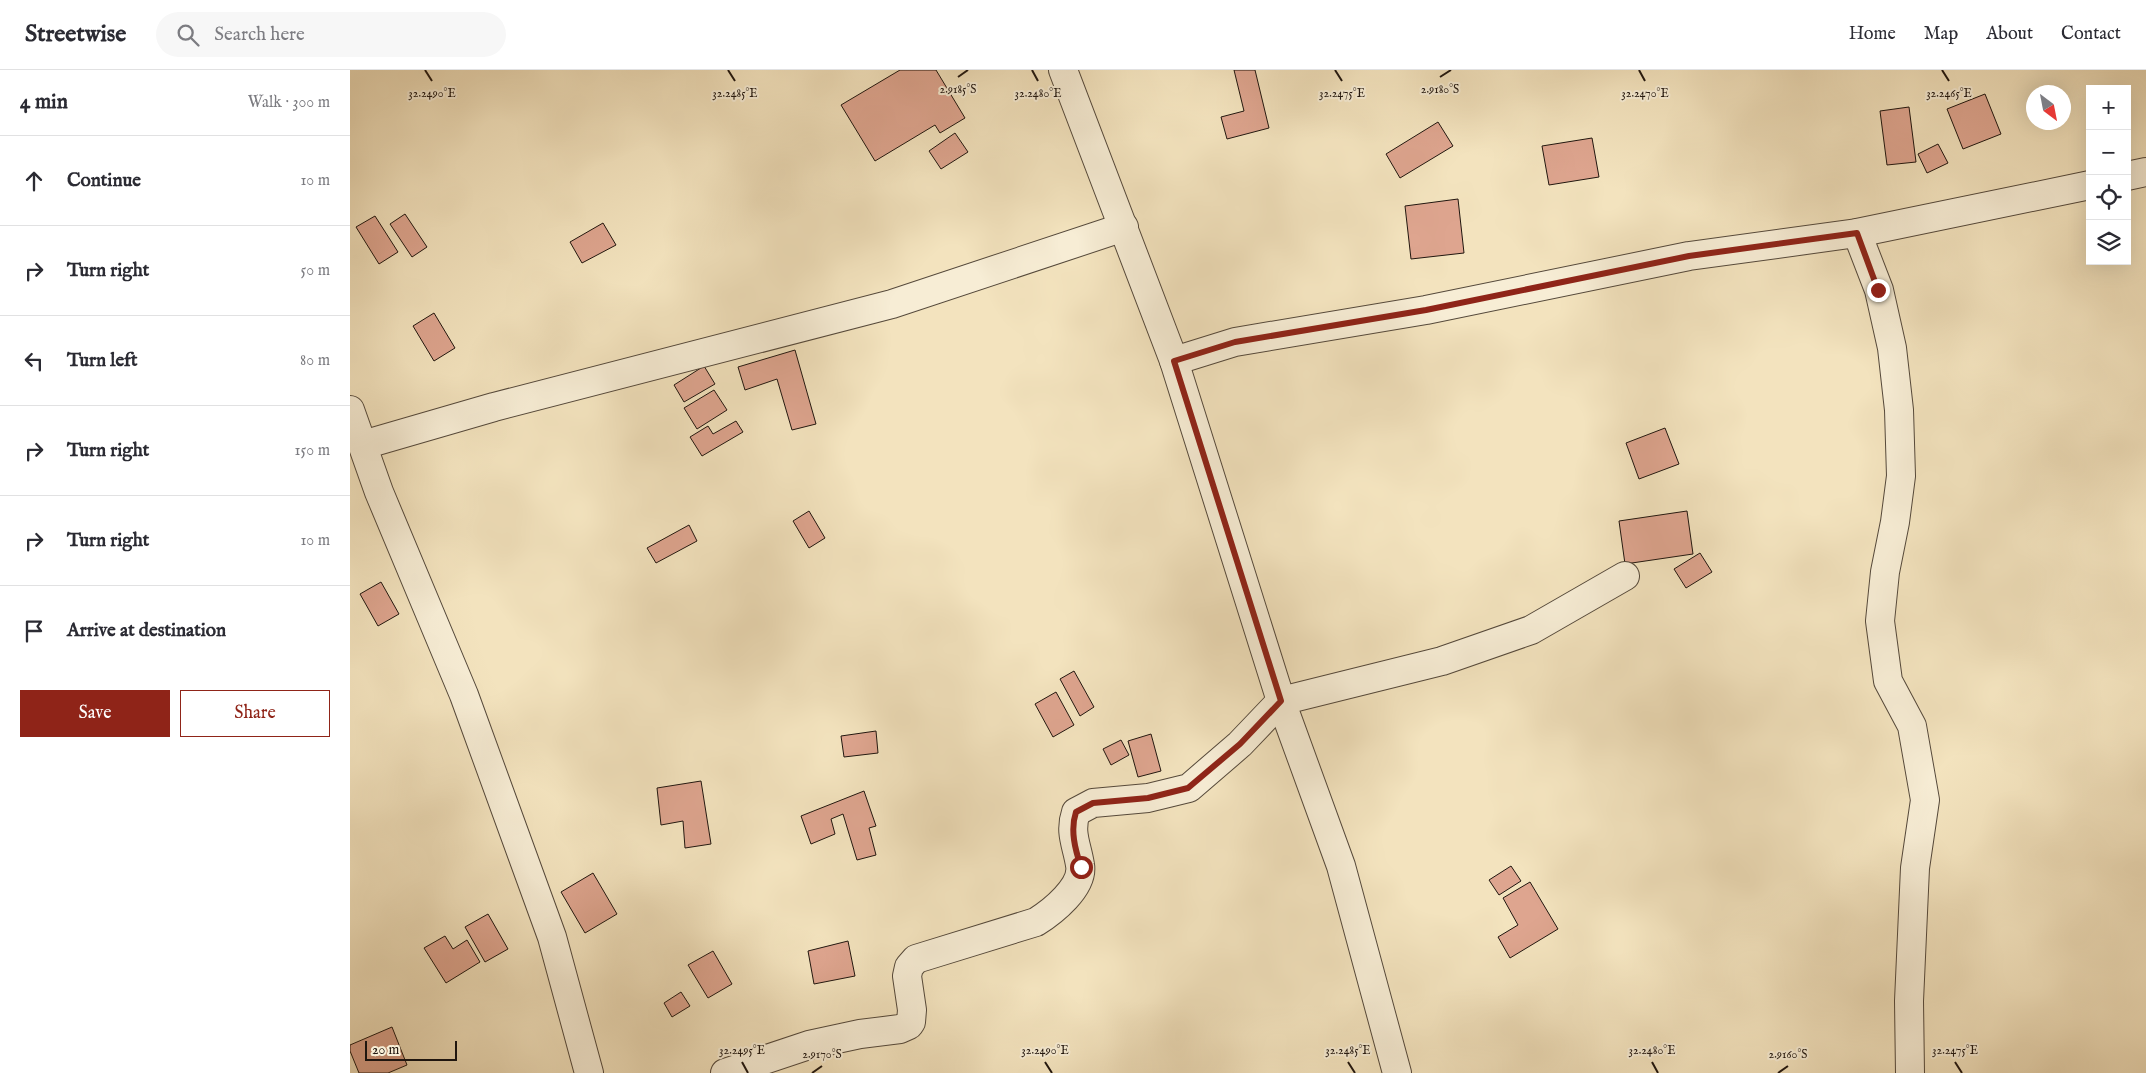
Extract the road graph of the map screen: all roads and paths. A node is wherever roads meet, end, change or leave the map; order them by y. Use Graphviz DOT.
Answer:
graph roads {
  1 [pos="1064,70"];
  2 [pos="2146,172"];
  3 [pos="2131,175"];
  4 [pos="2086,186"];
  5 [pos="1124,227"];
  6 [pos="1857,233"];
  7 [pos="1174,361"];
  8 [pos="350,410"];
  9 [pos="363,446"];
  10 [pos="1625,576"];
  11 [pos="1281,701"];
  12 [pos="589,1073"];
  13 [pos="725,1073"];
  14 [pos="1397,1073"];
  15 [pos="1910,1073"];
  1 -- 5 [label="street"];
  2 -- 3 [label="street"];
  4 -- 6 [label="street"];
  5 -- 7 [label="street"];
  5 -- 9 [label="street"];
  6 -- 7 [label="street"];
  6 -- 15 [label="street"];
  7 -- 11 [label="street"];
  8 -- 9 [label="street"];
  9 -- 12 [label="street"];
  10 -- 11 [label="street"];
  11 -- 13 [label="street"];
  11 -- 14 [label="street"];
}
